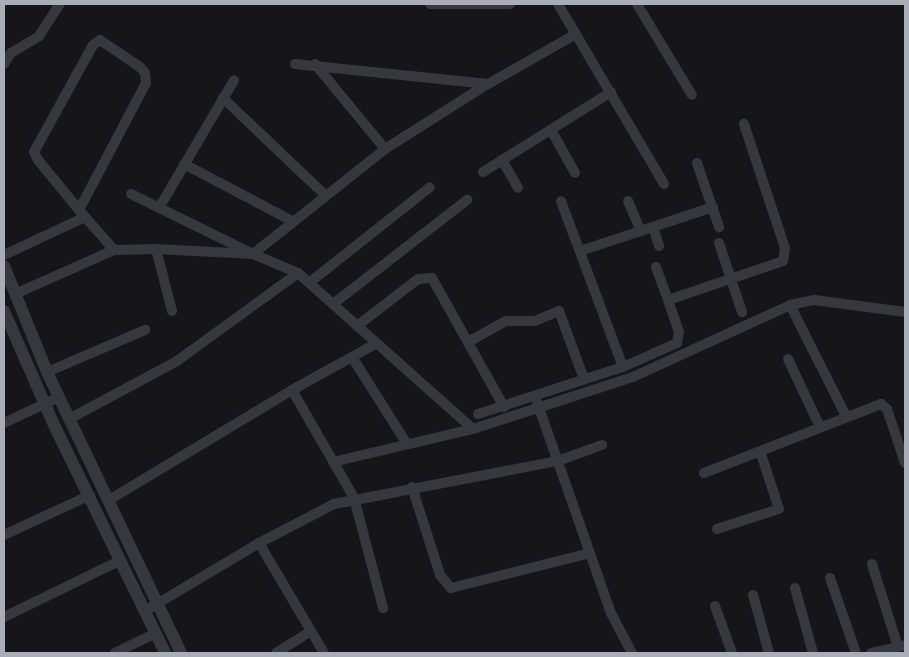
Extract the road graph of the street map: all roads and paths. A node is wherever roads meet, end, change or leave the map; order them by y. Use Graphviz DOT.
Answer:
graph roads {
  1 [pos="60,4"];
  2 [pos="430,4"];
  3 [pos="510,4"];
  4 [pos="558,4"];
  5 [pos="637,4"];
  6 [pos="576,34"];
  7 [pos="4,64"];
  8 [pos="295,64"];
  9 [pos="315,64"];
  10 [pos="234,80"];
  11 [pos="488,84"];
  12 [pos="611,92"];
  13 [pos="692,95"];
  14 [pos="223,98"];
  15 [pos="744,124"];
  16 [pos="551,130"];
  17 [pos="385,149"];
  18 [pos="502,160"];
  19 [pos="697,163"];
  20 [pos="184,164"];
  21 [pos="483,172"];
  22 [pos="575,174"];
  23 [pos="664,184"];
  24 [pos="430,187"];
  25 [pos="518,188"];
  26 [pos="131,194"];
  27 [pos="325,195"];
  28 [pos="467,200"];
  29 [pos="561,201"];
  30 [pos="628,201"];
  31 [pos="713,207"];
  32 [pos="159,208"];
  33 [pos="82,213"];
  34 [pos="292,221"];
  35 [pos="653,227"];
  36 [pos="719,227"];
  37 [pos="641,231"];
  38 [pos="718,243"];
  39 [pos="659,246"];
  40 [pos="156,249"];
  41 [pos="114,250"];
  42 [pos="580,252"];
  43 [pos="253,254"];
  44 [pos="4,255"];
  45 [pos="4,266"];
  46 [pos="656,267"];
  47 [pos="298,273"];
  48 [pos="731,280"];
  49 [pos="309,283"];
  50 [pos="15,294"];
  51 [pos="668,300"];
  52 [pos="333,304"];
  53 [pos="790,305"];
  54 [pos="4,311"];
  55 [pos="172,311"];
  56 [pos="742,312"];
  57 [pos="905,312"];
  58 [pos="357,326"];
  59 [pos="145,330"];
  60 [pos="468,342"];
  61 [pos="377,343"];
  62 [pos="352,357"];
  63 [pos="788,359"];
  64 [pos="623,368"];
  65 [pos="47,372"];
  66 [pos="584,379"];
  67 [pos="292,390"];
  68 [pos="535,396"];
  69 [pos="59,397"];
  70 [pos="45,403"];
  71 [pos="504,406"];
  72 [pos="539,408"];
  73 [pos="478,414"];
  74 [pos="846,416"];
  75 [pos="69,419"];
  76 [pos="4,423"];
  77 [pos="820,426"];
  78 [pos="473,429"];
  79 [pos="407,444"];
  80 [pos="602,445"];
  81 [pos="760,451"];
  82 [pos="558,461"];
  83 [pos="333,462"];
  84 [pos="905,463"];
  85 [pos="704,473"];
  86 [pos="412,487"];
  87 [pos="90,495"];
  88 [pos="354,498"];
  89 [pos="108,500"];
  90 [pos="717,530"];
  91 [pos="4,535"];
  92 [pos="258,543"];
  93 [pos="590,553"];
  94 [pos="119,561"];
  95 [pos="872,564"];
  96 [pos="830,578"];
  97 [pos="795,588"];
  98 [pos="753,596"];
  99 [pos="157,603"];
  100 [pos="715,606"];
  101 [pos="383,608"];
  102 [pos="145,611"];
  103 [pos="4,617"];
  104 [pos="309,632"];
  105 [pos="156,633"];
  106 [pos="902,646"];
  107 [pos="115,653"];
  108 [pos="165,653"];
  109 [pos="181,653"];
  110 [pos="276,653"];
  111 [pos="324,653"];
  112 [pos="632,653"];
  113 [pos="732,653"];
  114 [pos="769,653"];
  115 [pos="813,653"];
  116 [pos="856,653"];
  117 [pos="870,653"];
  1 -- 7 [label="street"];
  2 -- 3 [label="street"];
  4 -- 6 [label="street"];
  5 -- 13 [label="street"];
  6 -- 11 [label="street"];
  6 -- 12 [label="street"];
  8 -- 9 [label="street"];
  9 -- 11 [label="street"];
  9 -- 17 [label="street"];
  10 -- 14 [label="street"];
  11 -- 17 [label="street"];
  12 -- 16 [label="street"];
  12 -- 23 [label="street"];
  14 -- 20 [label="street"];
  14 -- 27 [label="street"];
  15 -- 48 [label="street"];
  16 -- 18 [label="street"];
  16 -- 22 [label="street"];
  17 -- 27 [label="street"];
  18 -- 21 [label="street"];
  18 -- 25 [label="street"];
  19 -- 31 [label="street"];
  20 -- 32 [label="street"];
  20 -- 34 [label="street"];
  24 -- 49 [label="street"];
  26 -- 32 [label="street"];
  27 -- 34 [label="street"];
  28 -- 52 [label="street"];
  29 -- 42 [label="street"];
  30 -- 37 [label="street"];
  31 -- 35 [label="street"];
  31 -- 36 [label="street"];
  32 -- 43 [label="street"];
  33 -- 33 [label="street"];
  33 -- 41 [label="street"];
  33 -- 44 [label="street"];
  34 -- 43 [label="street"];
  35 -- 37 [label="street"];
  35 -- 39 [label="street"];
  37 -- 42 [label="street"];
  38 -- 48 [label="street"];
  40 -- 41 [label="street"];
  40 -- 43 [label="street"];
  40 -- 55 [label="street"];
  41 -- 50 [label="street"];
  42 -- 64 [label="street"];
  43 -- 47 [label="street"];
  45 -- 50 [label="street"];
  46 -- 51 [label="street"];
  47 -- 49 [label="street"];
  47 -- 75 [label="street"];
  48 -- 51 [label="street"];
  48 -- 56 [label="street"];
  49 -- 52 [label="street"];
  50 -- 65 [label="street"];
  51 -- 64 [label="street"];
  52 -- 58 [label="street"];
  53 -- 57 [label="street"];
  53 -- 72 [label="street"];
  53 -- 74 [label="street"];
  54 -- 70 [label="street"];
  58 -- 60 [label="street"];
  58 -- 61 [label="street"];
  59 -- 65 [label="street"];
  60 -- 66 [label="street"];
  60 -- 71 [label="street"];
  61 -- 62 [label="street"];
  61 -- 78 [label="street"];
  62 -- 67 [label="street"];
  62 -- 79 [label="street"];
  63 -- 77 [label="street"];
  64 -- 66 [label="street"];
  65 -- 69 [label="street"];
  66 -- 68 [label="street"];
  67 -- 83 [label="street"];
  67 -- 89 [label="street"];
  68 -- 71 [label="street"];
  68 -- 72 [label="street"];
  69 -- 70 [label="street"];
  69 -- 75 [label="street"];
  70 -- 76 [label="street"];
  70 -- 87 [label="street"];
  71 -- 73 [label="street"];
  72 -- 78 [label="street"];
  72 -- 82 [label="street"];
  74 -- 77 [label="street"];
  74 -- 84 [label="street"];
  75 -- 89 [label="street"];
  77 -- 81 [label="street"];
  78 -- 79 [label="street"];
  79 -- 83 [label="street"];
  80 -- 82 [label="street"];
  81 -- 85 [label="street"];
  81 -- 90 [label="street"];
  82 -- 86 [label="street"];
  82 -- 93 [label="street"];
  83 -- 88 [label="street"];
  86 -- 88 [label="street"];
  86 -- 93 [label="street"];
  87 -- 91 [label="street"];
  87 -- 94 [label="street"];
  88 -- 92 [label="street"];
  88 -- 101 [label="street"];
  89 -- 99 [label="street"];
  92 -- 99 [label="street"];
  92 -- 104 [label="street"];
  93 -- 112 [label="street"];
  94 -- 102 [label="street"];
  94 -- 103 [label="street"];
  95 -- 106 [label="street"];
  96 -- 116 [label="street"];
  97 -- 115 [label="street"];
  98 -- 114 [label="street"];
  99 -- 102 [label="street"];
  99 -- 109 [label="street"];
  100 -- 113 [label="street"];
  102 -- 105 [label="street"];
  104 -- 110 [label="street"];
  104 -- 111 [label="street"];
  105 -- 107 [label="street"];
  105 -- 108 [label="street"];
  106 -- 117 [label="street"];
}
